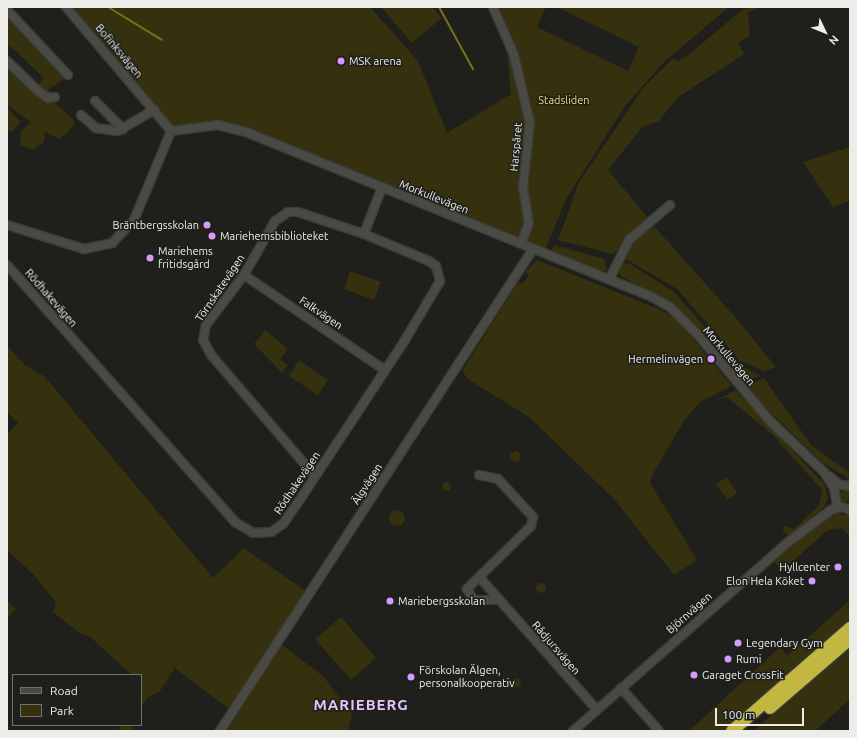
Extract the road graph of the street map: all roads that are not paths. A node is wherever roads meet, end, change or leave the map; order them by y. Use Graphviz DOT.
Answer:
graph roads {
  1 [pos="66,7"];
  2 [pos="493,7"];
  3 [pos="7,10"];
  4 [pos="7,61"];
  5 [pos="68,75"];
  6 [pos="55,97"];
  7 [pos="95,101"];
  8 [pos="154,110"];
  9 [pos="81,115"];
  10 [pos="123,129"];
  11 [pos="171,131"];
  12 [pos="382,187"];
  13 [pos="670,205"];
  14 [pos="7,225"];
  15 [pos="364,234"];
  16 [pos="521,244"];
  17 [pos="533,249"];
  18 [pos="7,265"];
  19 [pos="244,275"];
  20 [pos="610,278"];
  21 [pos="385,370"];
  22 [pos="824,472"];
  23 [pos="479,475"];
  24 [pos="315,476"];
  25 [pos="848,486"];
  26 [pos="834,497"];
  27 [pos="840,508"];
  28 [pos="850,510"];
  29 [pos="823,516"];
  30 [pos="480,578"];
  31 [pos="500,600"];
  32 [pos="850,628"];
  33 [pos="850,639"];
  34 [pos="621,688"];
  35 [pos="597,710"];
  36 [pos="220,731"];
  37 [pos="573,731"];
  38 [pos="659,731"];
  39 [pos="732,731"];
  40 [pos="743,731"];
  1 -- 8 [label="street, Bofinksvägen"];
  2 -- 16 [label="street, Harspåret"];
  3 -- 5 [label="street"];
  4 -- 6 [label="street"];
  7 -- 10 [label="street"];
  8 -- 10 [label="street"];
  8 -- 11 [label="street, Bofinksvägen"];
  9 -- 10 [label="street"];
  11 -- 12 [label="street, Morkullevägen"];
  11 -- 14 [label="street"];
  12 -- 15 [label="street"];
  12 -- 16 [label="street, Morkullevägen"];
  13 -- 20 [label="street"];
  15 -- 19 [label="street, Törnskatevägen"];
  15 -- 21 [label="street, Rödhakevägen"];
  16 -- 17 [label="street, Morkullevägen"];
  17 -- 20 [label="street, Morkullevägen"];
  17 -- 36 [label="street, Älgvägen"];
  18 -- 24 [label="street, Rödhakevägen"];
  19 -- 21 [label="street, Falkvägen"];
  19 -- 24 [label="street, Törnskatevägen"];
  20 -- 22 [label="street, Morkullevägen"];
  21 -- 24 [label="street, Rödhakevägen"];
  22 -- 25 [label="street, Björnvägen"];
  22 -- 26 [label="street, Morkullevägen"];
  23 -- 30 [label="street"];
  25 -- 26 [label="street, Björnvägen"];
  26 -- 27 [label="street"];
  26 -- 29 [label="street, Björnvägen"];
  27 -- 28 [label="street"];
  27 -- 29 [label="street, Björnvägen"];
  29 -- 34 [label="street, Björnvägen"];
  30 -- 31 [label="street, Rådjursvägen"];
  30 -- 31 [label="street"];
  31 -- 35 [label="street, Rådjursvägen"];
  32 -- 39 [label="highway"];
  33 -- 40 [label="highway"];
  34 -- 35 [label="street, Björnvägen"];
  34 -- 38 [label="street"];
  35 -- 37 [label="street, Björnvägen"];
}
